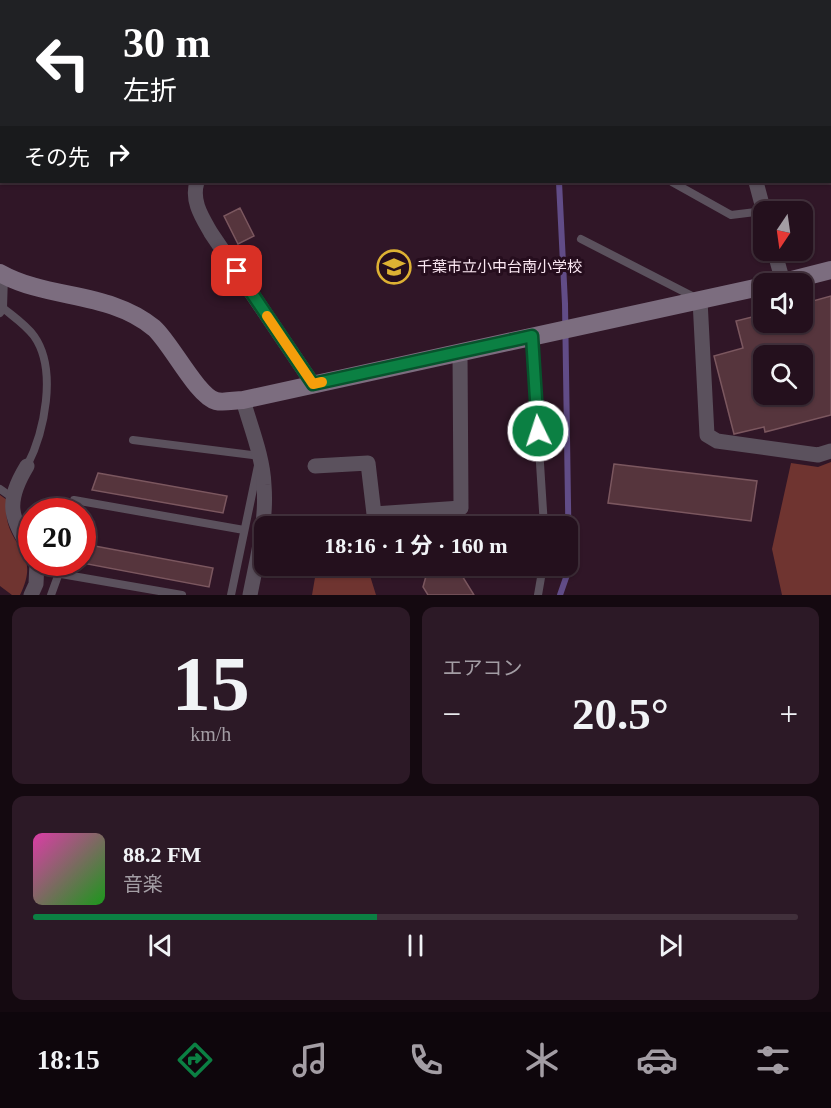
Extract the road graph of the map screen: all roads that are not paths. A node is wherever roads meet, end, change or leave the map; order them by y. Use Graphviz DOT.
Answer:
graph roads {
  1 [pos="197,183"];
  2 [pos="674,183"];
  3 [pos="756,183"];
  4 [pos="761,201"];
  5 [pos="753,212"];
  6 [pos="581,239"];
  7 [pos="831,270"];
  8 [pos="2,274"];
  9 [pos="813,274"];
  10 [pos="753,288"];
  11 [pos="700,300"];
  12 [pos="1,311"];
  13 [pos="532,336"];
  14 [pos="460,352"];
  15 [pos="313,384"];
  16 [pos="243,400"];
  17 [pos="133,440"];
  18 [pos="831,451"];
  19 [pos="260,456"];
  20 [pos="27,466"];
  21 [pos="315,466"];
  22 [pos="6,493"];
  23 [pos="96,504"];
  24 [pos="543,516"];
  25 [pos="18,529"];
  26 [pos="244,530"];
  27 [pos="36,576"];
  28 [pos="60,576"];
  29 [pos="73,576"];
  30 [pos="541,576"];
  31 [pos="31,595"];
  32 [pos="51,595"];
  33 [pos="182,595"];
  34 [pos="231,595"];
  35 [pos="250,595"];
  36 [pos="538,595"];
  1 -- 15 [label="street"];
  2 -- 5 [label="lane"];
  3 -- 4 [label="street"];
  6 -- 11 [label="lane"];
  7 -- 9 [label="street"];
  8 -- 12 [label="lane"];
  8 -- 16 [label="street"];
  10 -- 11 [label="street"];
  11 -- 13 [label="street"];
  11 -- 18 [label="street"];
  12 -- 20 [label="lane"];
  13 -- 14 [label="street"];
  13 -- 24 [label="lane"];
  14 -- 15 [label="street"];
  14 -- 21 [label="street"];
  15 -- 16 [label="street"];
  16 -- 19 [label="street"];
  17 -- 19 [label="lane"];
  19 -- 26 [label="lane"];
  19 -- 35 [label="street"];
  20 -- 22 [label="street"];
  22 -- 25 [label="street"];
  23 -- 26 [label="lane"];
  26 -- 34 [label="lane"];
  27 -- 31 [label="street"];
  28 -- 32 [label="lane"];
  29 -- 33 [label="lane"];
  30 -- 36 [label="lane"];
}
